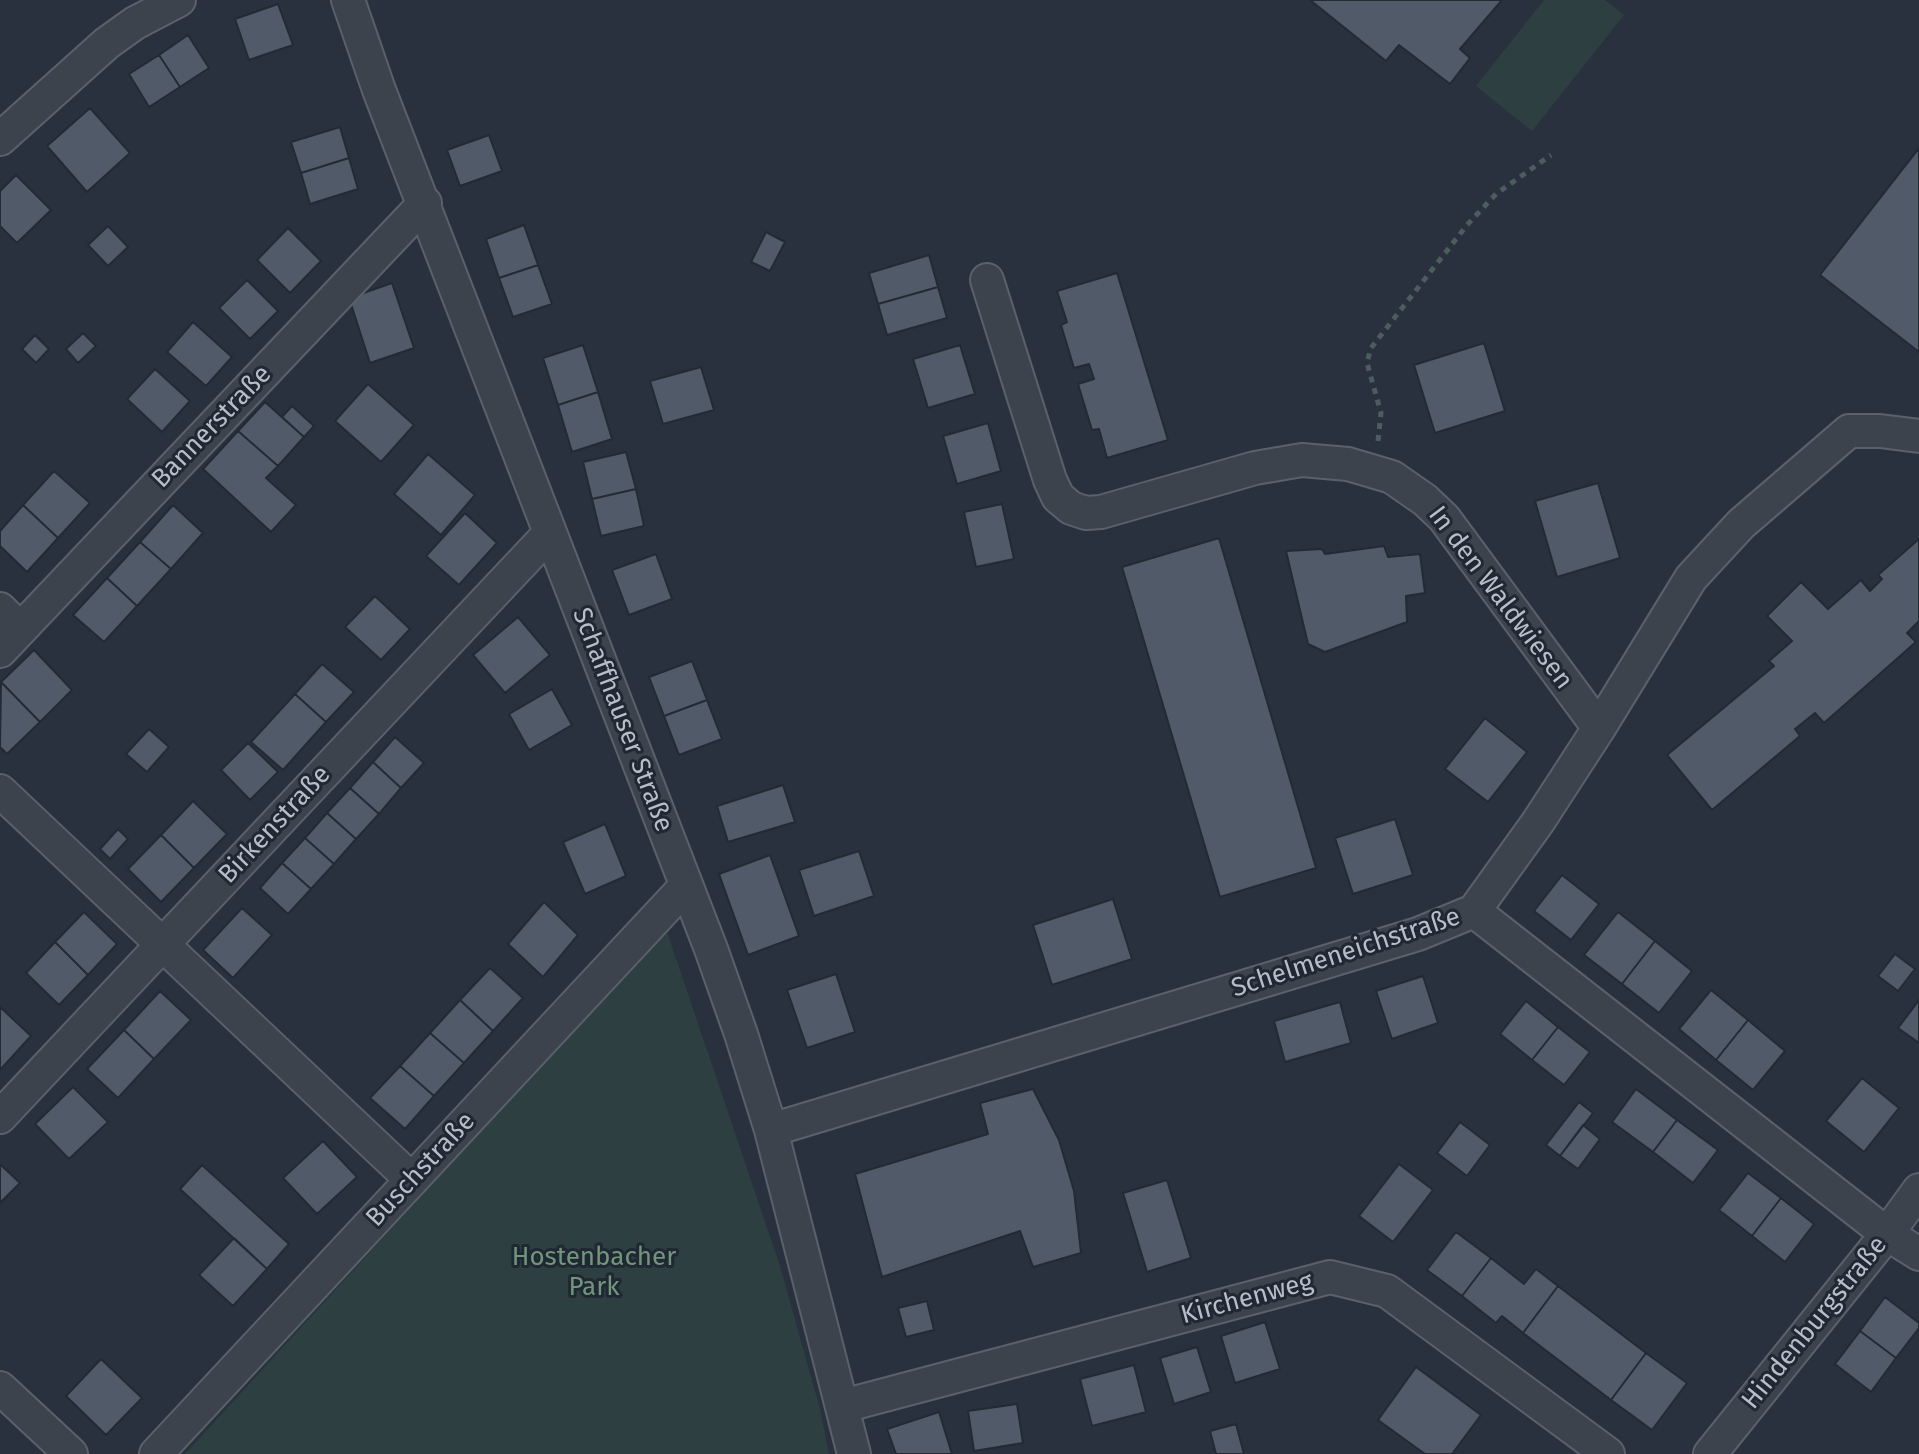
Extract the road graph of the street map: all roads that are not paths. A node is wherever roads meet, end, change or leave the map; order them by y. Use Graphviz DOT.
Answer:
graph roads {
  1 [pos="179,0"];
  2 [pos="348,0"];
  3 [pos="0,139"];
  4 [pos="425,203"];
  5 [pos="987,280"];
  6 [pos="1919,436"];
  7 [pos="550,533"];
  8 [pos="7,630"];
  9 [pos="1599,728"];
  10 [pos="0,791"];
  11 [pos="686,886"];
  12 [pos="1474,911"];
  13 [pos="163,943"];
  14 [pos="0,1117"];
  15 [pos="771,1130"];
  16 [pos="412,1180"];
  17 [pos="1919,1190"];
  18 [pos="1887,1234"];
  19 [pos="1919,1254"];
  20 [pos="0,1388"];
  21 [pos="843,1406"];
  22 [pos="71,1454"];
  23 [pos="156,1454"];
  24 [pos="854,1454"];
  25 [pos="1608,1454"];
  26 [pos="1710,1454"];
  1 -- 3 [label="street"];
  2 -- 4 [label="street, Schaffhauser Straße"];
  4 -- 7 [label="street, Schaffhauser Straße"];
  4 -- 8 [label="street, Bannerstraße"];
  5 -- 9 [label="street, In den Waldwiesen"];
  6 -- 9 [label="street"];
  7 -- 11 [label="street, Schaffhauser Straße"];
  7 -- 13 [label="street, Birkenstraße"];
  9 -- 12 [label="street"];
  10 -- 13 [label="street"];
  11 -- 15 [label="street, Schaffhauser Straße"];
  11 -- 16 [label="street, Buschstraße"];
  12 -- 15 [label="street, Schelmeneichstraße"];
  12 -- 18 [label="street, Schelmeneichstraße"];
  13 -- 14 [label="street, Birkenstraße"];
  13 -- 16 [label="street"];
  15 -- 21 [label="street, Schaffhauser Straße"];
  16 -- 23 [label="street, Buschstraße"];
  17 -- 18 [label="street, Hindenburgstraße"];
  18 -- 19 [label="street, Schelmeneichstraße"];
  18 -- 26 [label="street, Hindenburgstraße"];
  20 -- 22 [label="street"];
  21 -- 24 [label="street, Schaffhauser Straße"];
  21 -- 25 [label="street, Kirchenweg"];
}
